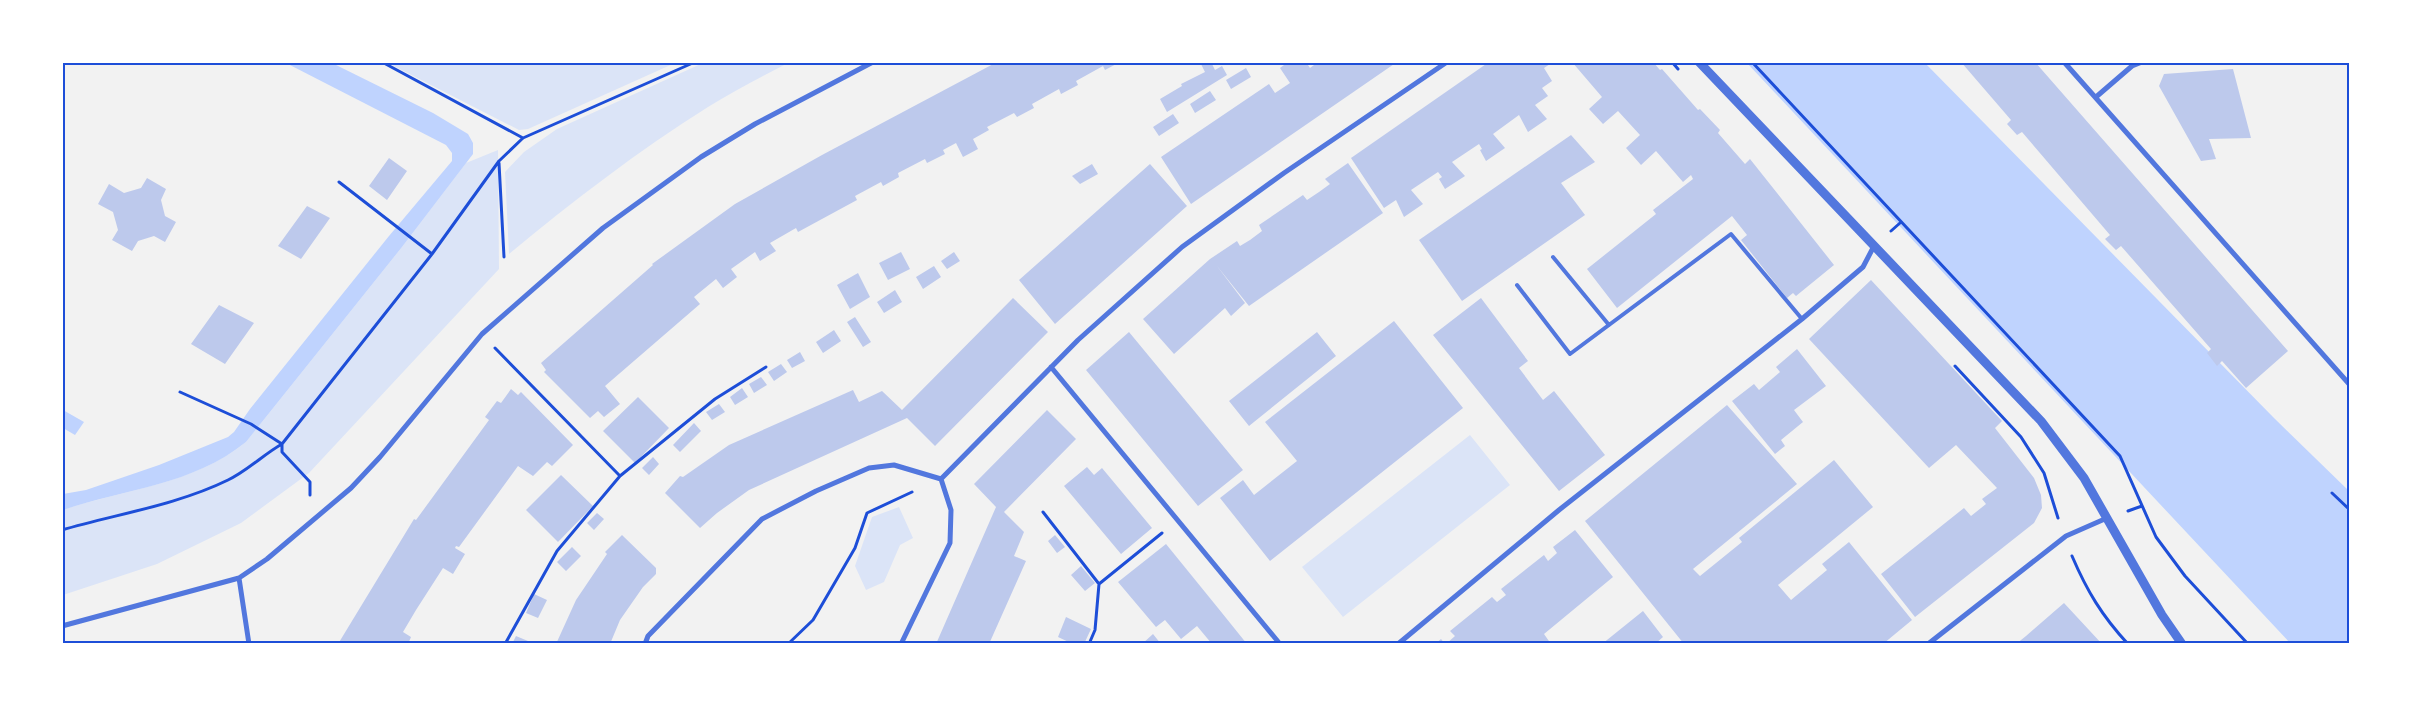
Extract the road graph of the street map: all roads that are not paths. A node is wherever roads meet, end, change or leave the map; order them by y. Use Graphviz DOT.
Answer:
graph roads {
  1 [pos="874,62"];
  2 [pos="1447,62"];
  3 [pos="1699,62"];
  4 [pos="2064,62"];
  5 [pos="2142,62"];
  6 [pos="2096,97"];
  7 [pos="1874,246"];
  8 [pos="1553,257"];
  9 [pos="1517,285"];
  10 [pos="1802,319"];
  11 [pos="1609,325"];
  12 [pos="1051,367"];
  13 [pos="2350,385"];
  14 [pos="941,479"];
  15 [pos="2106,518"];
  16 [pos="239,578"];
  17 [pos="62,626"];
  18 [pos="1929,643"];
  19 [pos="249,644"];
  20 [pos="645,644"];
  21 [pos="900,644"];
  22 [pos="1280,644"];
  23 [pos="1398,644"];
  24 [pos="2182,644"];
  1 -- 16 [label="street"];
  2 -- 12 [label="street"];
  3 -- 7 [label="street"];
  4 -- 6 [label="street"];
  5 -- 6 [label="street"];
  6 -- 13 [label="street"];
  7 -- 10 [label="street"];
  7 -- 15 [label="street"];
  8 -- 11 [label="lane"];
  9 -- 11 [label="lane"];
  10 -- 11 [label="lane"];
  10 -- 23 [label="street"];
  12 -- 14 [label="street"];
  12 -- 22 [label="street"];
  14 -- 20 [label="street"];
  14 -- 21 [label="street"];
  15 -- 18 [label="street"];
  15 -- 24 [label="street"];
  16 -- 17 [label="street"];
  16 -- 19 [label="street"];
}
